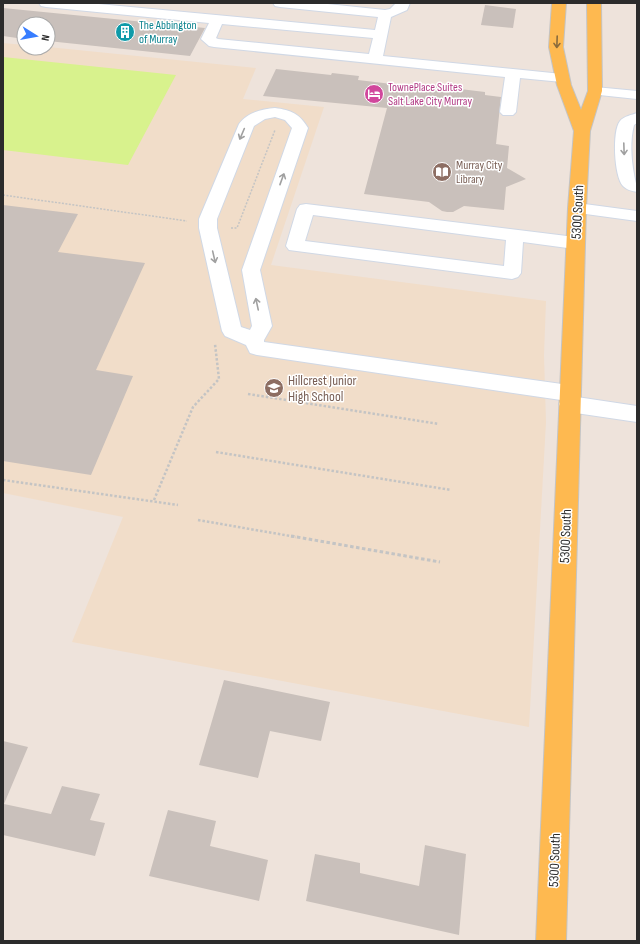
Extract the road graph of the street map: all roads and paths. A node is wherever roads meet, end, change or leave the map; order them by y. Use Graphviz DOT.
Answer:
graph roads {
  1 [pos="46,3"];
  2 [pos="198,3"];
  3 [pos="280,3"];
  4 [pos="403,3"];
  5 [pos="559,3"];
  6 [pos="594,3"];
  7 [pos="80,5"];
  8 [pos="321,5"];
  9 [pos="385,14"];
  10 [pos="190,17"];
  11 [pos="218,19"];
  12 [pos="381,34"];
  13 [pos="375,59"];
  14 [pos="512,73"];
  15 [pos="562,78"];
  16 [pos="595,91"];
  17 [pos="637,95"];
  18 [pos="508,112"];
  19 [pos="637,118"];
  20 [pos="277,126"];
  21 [pos="582,132"];
  22 [pos="637,187"];
  23 [pos="3,195"];
  24 [pos="577,208"];
  25 [pos="637,216"];
  26 [pos="189,225"];
  27 [pos="226,228"];
  28 [pos="515,235"];
  29 [pos="575,243"];
  30 [pos="254,340"];
  31 [pos="215,342"];
  32 [pos="248,394"];
  33 [pos="569,398"];
  34 [pos="637,414"];
  35 [pos="439,424"];
  36 [pos="216,452"];
  37 [pos="3,480"];
  38 [pos="451,490"];
  39 [pos="154,500"];
  40 [pos="178,505"];
  41 [pos="198,520"];
  42 [pos="440,562"];
  43 [pos="551,941"];
  1 -- 7 [label="street"];
  2 -- 10 [label="street"];
  3 -- 8 [label="street"];
  4 -- 9 [label="street"];
  5 -- 15 [label="main road, 5300 South, one-way"];
  6 -- 16 [label="main road, 5300 South"];
  7 -- 10 [label="street"];
  8 -- 9 [label="street"];
  9 -- 12 [label="street"];
  10 -- 11 [label="street"];
  11 -- 12 [label="street"];
  11 -- 13 [label="street"];
  12 -- 13 [label="street"];
  13 -- 14 [label="street"];
  14 -- 15 [label="street"];
  14 -- 18 [label="street"];
  15 -- 21 [label="main road, 5300 South"];
  16 -- 17 [label="street"];
  16 -- 21 [label="main road, 5300 South"];
  19 -- 22 [label="street, one-way"];
  20 -- 27 [label="path"];
  21 -- 24 [label="main road, 5300 South"];
  23 -- 26 [label="path"];
  24 -- 25 [label="street"];
  24 -- 29 [label="main road, 5300 South"];
  28 -- 28 [label="street"];
  28 -- 29 [label="street"];
  29 -- 33 [label="main road, 5300 South"];
  30 -- 30 [label="street, one-way"];
  30 -- 33 [label="street"];
  31 -- 39 [label="path"];
  32 -- 35 [label="path"];
  33 -- 34 [label="street"];
  33 -- 43 [label="main road, 5300 South"];
  36 -- 38 [label="path"];
  37 -- 39 [label="path"];
  39 -- 40 [label="path"];
  41 -- 42 [label="path"];
}
